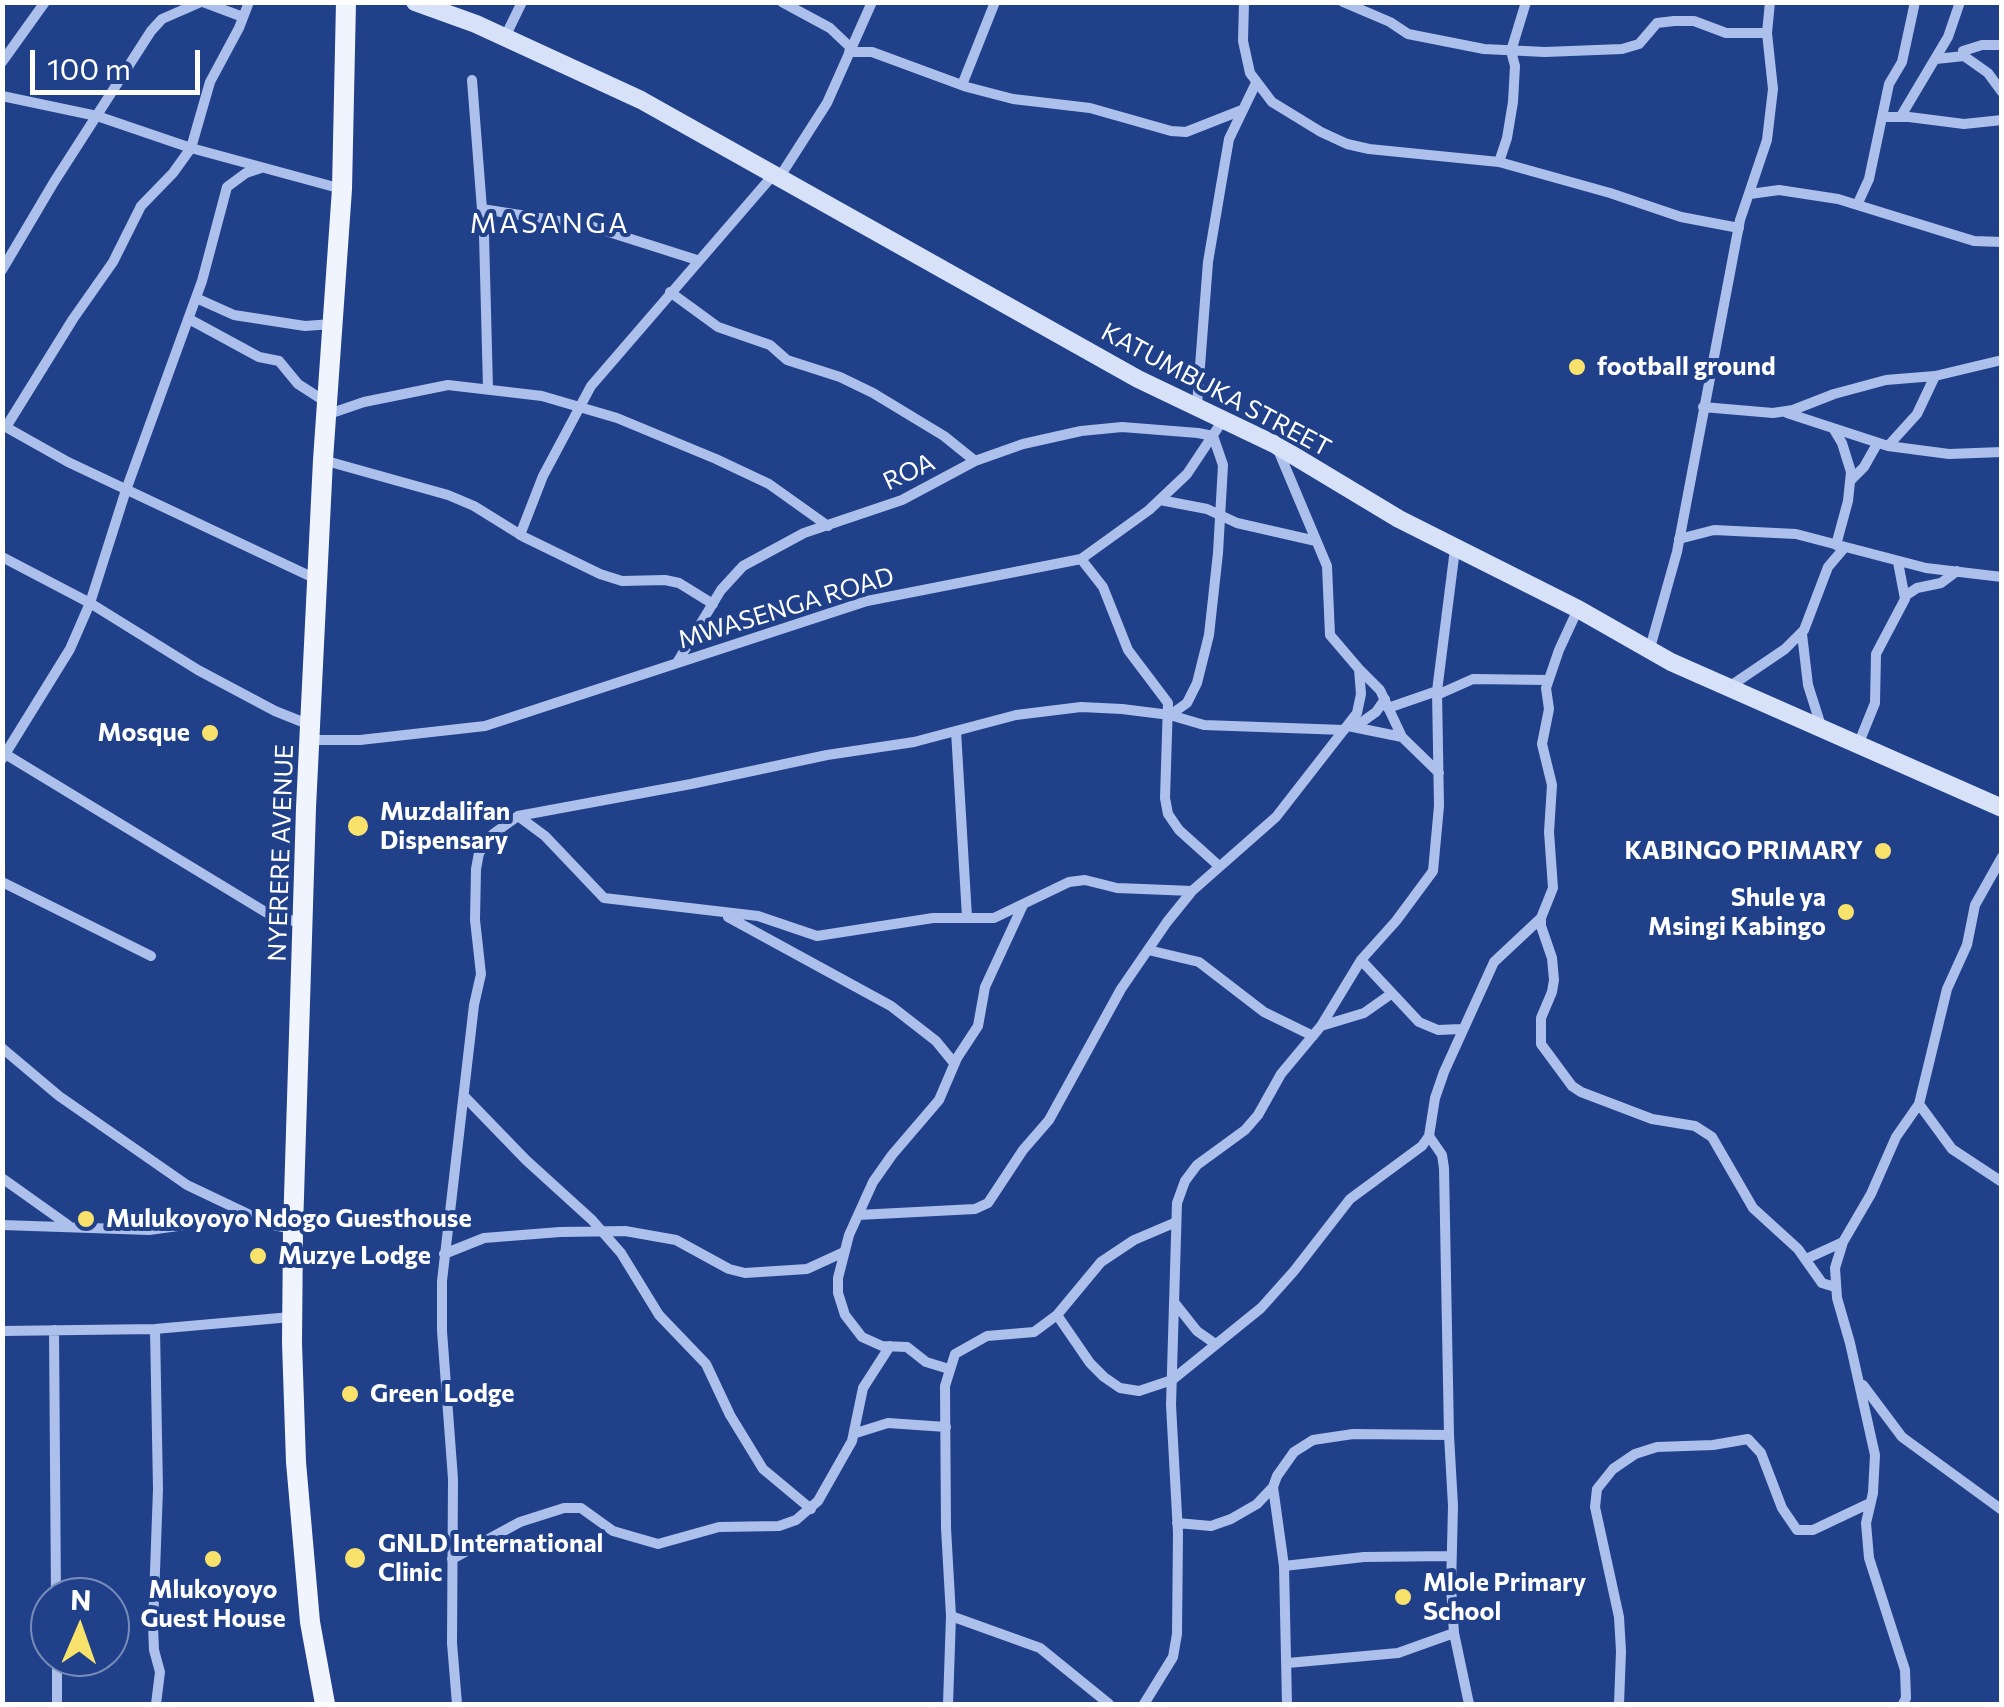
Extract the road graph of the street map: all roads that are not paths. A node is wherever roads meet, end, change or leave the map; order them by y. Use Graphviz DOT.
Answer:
graph roads {
  1 [pos="45,2"];
  2 [pos="202,2"];
  3 [pos="248,2"];
  4 [pos="346,2"];
  5 [pos="415,2"];
  6 [pos="522,2"];
  7 [pos="782,2"];
  8 [pos="872,2"];
  9 [pos="995,2"];
  10 [pos="1244,2"];
  11 [pos="1344,2"];
  12 [pos="1526,2"];
  13 [pos="1770,2"];
  14 [pos="1915,2"];
  15 [pos="1960,2"];
  16 [pos="243,17"];
  17 [pos="1954,22"];
  18 [pos="1767,33"];
  19 [pos="505,37"];
  20 [pos="2002,45"];
  21 [pos="850,50"];
  22 [pos="1512,51"];
  23 [pos="1964,54"];
  24 [pos="1936,59"];
  25 [pos="2,62"];
  26 [pos="472,80"];
  27 [pos="1256,83"];
  28 [pos="962,85"];
  29 [pos="2002,92"];
  30 [pos="2,96"];
  31 [pos="1242,110"];
  32 [pos="97,116"];
  33 [pos="1901,116"];
  34 [pos="1882,117"];
  35 [pos="2002,120"];
  36 [pos="191,148"];
  37 [pos="1499,162"];
  38 [pos="261,168"];
  39 [pos="776,176"];
  40 [pos="342,190"];
  41 [pos="1750,194"];
  42 [pos="1858,203"];
  43 [pos="482,209"];
  44 [pos="1739,228"];
  45 [pos="2002,242"];
  46 [pos="698,260"];
  47 [pos="2,270"];
  48 [pos="670,292"];
  49 [pos="196,298"];
  50 [pos="188,319"];
  51 [pos="332,324"];
  52 [pos="2002,360"];
  53 [pos="1935,376"];
  54 [pos="488,388"];
  55 [pos="1197,404"];
  56 [pos="580,406"];
  57 [pos="1702,407"];
  58 [pos="326,408"];
  59 [pos="1782,412"];
  60 [pos="4,426"];
  61 [pos="1832,427"];
  62 [pos="1218,428"];
  63 [pos="1276,444"];
  64 [pos="1883,445"];
  65 [pos="2002,452"];
  66 [pos="323,460"];
  67 [pos="975,461"];
  68 [pos="1850,481"];
  69 [pos="126,490"];
  70 [pos="1160,500"];
  71 [pos="1220,515"];
  72 [pos="828,526"];
  73 [pos="520,535"];
  74 [pos="1679,539"];
  75 [pos="1316,541"];
  76 [pos="1841,546"];
  77 [pos="1455,549"];
  78 [pos="2,556"];
  79 [pos="1081,559"];
  80 [pos="1898,562"];
  81 [pos="1957,571"];
  82 [pos="2002,577"];
  83 [pos="317,580"];
  84 [pos="1905,596"];
  85 [pos="90,603"];
  86 [pos="713,604"];
  87 [pos="1578,610"];
  88 [pos="1802,632"];
  89 [pos="1650,648"];
  90 [pos="677,662"];
  91 [pos="1359,669"];
  92 [pos="1547,680"];
  93 [pos="1729,687"];
  94 [pos="1437,693"];
  95 [pos="1386,704"];
  96 [pos="1170,715"];
  97 [pos="1349,728"];
  98 [pos="1822,728"];
  99 [pos="956,731"];
  100 [pos="310,733"];
  101 [pos="1402,737"];
  102 [pos="1858,744"];
  103 [pos="4,755"];
  104 [pos="1439,773"];
  105 [pos="2002,808"];
  106 [pos="518,816"];
  107 [pos="2000,862"];
  108 [pos="1219,866"];
  109 [pos="2,882"];
  110 [pos="1192,892"];
  111 [pos="1024,904"];
  112 [pos="722,914"];
  113 [pos="967,917"];
  114 [pos="1541,918"];
  115 [pos="304,923"];
  116 [pos="1148,950"];
  117 [pos="150,956"];
  118 [pos="1361,960"];
  119 [pos="1390,994"];
  120 [pos="1321,1026"];
  121 [pos="1461,1029"];
  122 [pos="1313,1036"];
  123 [pos="2,1048"];
  124 [pos="954,1064"];
  125 [pos="464,1096"];
  126 [pos="1919,1104"];
  127 [pos="1429,1136"];
  128 [pos="2,1178"];
  129 [pos="2002,1180"];
  130 [pos="858,1215"];
  131 [pos="251,1216"];
  132 [pos="1174,1223"];
  133 [pos="2,1225"];
  134 [pos="69,1226"];
  135 [pos="293,1229"];
  136 [pos="603,1232"];
  137 [pos="1843,1242"];
  138 [pos="844,1252"];
  139 [pos="444,1254"];
  140 [pos="1806,1258"];
  141 [pos="1835,1287"];
  142 [pos="1173,1300"];
  143 [pos="1057,1315"];
  144 [pos="292,1317"];
  145 [pos="155,1329"];
  146 [pos="54,1330"];
  147 [pos="2,1331"];
  148 [pos="1214,1344"];
  149 [pos="890,1346"];
  150 [pos="948,1368"];
  151 [pos="1172,1380"];
  152 [pos="1859,1380"];
  153 [pos="946,1427"];
  154 [pos="856,1433"];
  155 [pos="1448,1435"];
  156 [pos="1274,1486"];
  157 [pos="1870,1504"];
  158 [pos="811,1509"];
  159 [pos="2002,1510"];
  160 [pos="1178,1523"];
  161 [pos="1451,1556"];
  162 [pos="452,1559"];
  163 [pos="1284,1566"];
  164 [pos="56,1577"];
  165 [pos="952,1616"];
  166 [pos="1454,1633"];
  167 [pos="1288,1663"];
  168 [pos="57,1677"];
  169 [pos="57,1704"];
  170 [pos="156,1704"];
  171 [pos="325,1704"];
  172 [pos="458,1704"];
  173 [pos="948,1704"];
  174 [pos="1109,1704"];
  175 [pos="1144,1704"];
  176 [pos="1287,1704"];
  177 [pos="1468,1704"];
  178 [pos="1618,1704"];
  179 [pos="1903,1704"];
  1 -- 25 [label="street"];
  2 -- 16 [label="street"];
  2 -- 32 [label="street"];
  3 -- 16 [label="street"];
  4 -- 40 [label="main road, NYERERE AVENUE"];
  5 -- 19 [label="main road, KATUMBUKA STREET"];
  6 -- 19 [label="street"];
  7 -- 21 [label="street"];
  8 -- 21 [label="street"];
  9 -- 28 [label="street"];
  10 -- 27 [label="street"];
  11 -- 22 [label="street"];
  12 -- 22 [label="street"];
  13 -- 18 [label="street"];
  14 -- 34 [label="street"];
  15 -- 17 [label="street"];
  16 -- 36 [label="street"];
  17 -- 23 [label="street"];
  17 -- 24 [label="street"];
  18 -- 22 [label="street"];
  18 -- 41 [label="street"];
  19 -- 39 [label="main road, KATUMBUKA STREET"];
  20 -- 23 [label="street"];
  21 -- 28 [label="street"];
  21 -- 39 [label="street"];
  22 -- 37 [label="street"];
  23 -- 24 [label="street"];
  23 -- 29 [label="street"];
  24 -- 33 [label="street"];
  26 -- 43 [label="street"];
  27 -- 31 [label="street"];
  27 -- 37 [label="street"];
  28 -- 31 [label="street"];
  30 -- 32 [label="street"];
  31 -- 55 [label="street"];
  32 -- 36 [label="street"];
  32 -- 47 [label="street"];
  33 -- 34 [label="street"];
  33 -- 35 [label="street"];
  34 -- 42 [label="street"];
  36 -- 38 [label="street"];
  36 -- 60 [label="street"];
  37 -- 44 [label="street"];
  38 -- 40 [label="street"];
  38 -- 49 [label="street"];
  39 -- 46 [label="street"];
  39 -- 55 [label="main road, KATUMBUKA STREET"];
  40 -- 51 [label="main road, NYERERE AVENUE"];
  41 -- 42 [label="street"];
  41 -- 44 [label="street"];
  42 -- 45 [label="street"];
  43 -- 46 [label="street"];
  43 -- 54 [label="street"];
  44 -- 57 [label="street"];
  46 -- 48 [label="street"];
  48 -- 56 [label="street"];
  48 -- 67 [label="street"];
  49 -- 50 [label="street"];
  49 -- 51 [label="street"];
  50 -- 58 [label="street"];
  50 -- 69 [label="street"];
  51 -- 58 [label="main road, NYERERE AVENUE"];
  52 -- 53 [label="street"];
  53 -- 59 [label="street"];
  53 -- 64 [label="street"];
  54 -- 56 [label="street"];
  54 -- 58 [label="street"];
  55 -- 62 [label="main road, KATUMBUKA STREET"];
  56 -- 72 [label="street"];
  56 -- 73 [label="street"];
  57 -- 59 [label="street"];
  57 -- 74 [label="street"];
  58 -- 66 [label="main road, NYERERE AVENUE"];
  59 -- 61 [label="street"];
  60 -- 69 [label="street"];
  61 -- 64 [label="street"];
  61 -- 68 [label="street"];
  62 -- 63 [label="main road, KATUMBUKA STREET"];
  62 -- 67 [label="street, ROA"];
  62 -- 70 [label="street, MWASENGA ROAD"];
  62 -- 71 [label="street"];
  63 -- 75 [label="street"];
  63 -- 77 [label="main road, KATUMBUKA STREET"];
  64 -- 65 [label="street"];
  64 -- 68 [label="street"];
  66 -- 73 [label="street"];
  66 -- 83 [label="main road, NYERERE AVENUE"];
  67 -- 72 [label="street, ROA"];
  68 -- 76 [label="street"];
  69 -- 83 [label="street"];
  69 -- 85 [label="street"];
  70 -- 71 [label="street"];
  70 -- 79 [label="street, MWASENGA ROAD"];
  71 -- 75 [label="street"];
  71 -- 96 [label="street"];
  72 -- 86 [label="street, ROA"];
  73 -- 86 [label="street"];
  74 -- 76 [label="street"];
  74 -- 89 [label="street"];
  75 -- 91 [label="street"];
  76 -- 80 [label="street"];
  76 -- 88 [label="street"];
  77 -- 87 [label="main road, KATUMBUKA STREET"];
  77 -- 94 [label="street"];
  78 -- 85 [label="street"];
  79 -- 90 [label="street, MWASENGA ROAD"];
  79 -- 96 [label="street"];
  80 -- 81 [label="street"];
  80 -- 84 [label="street"];
  81 -- 82 [label="street"];
  81 -- 84 [label="street"];
  83 -- 100 [label="main road, NYERERE AVENUE"];
  84 -- 102 [label="street"];
  85 -- 100 [label="street"];
  85 -- 103 [label="street"];
  86 -- 90 [label="street, ROA"];
  87 -- 89 [label="main road, KATUMBUKA STREET"];
  87 -- 92 [label="street"];
  88 -- 93 [label="street"];
  88 -- 98 [label="street"];
  89 -- 93 [label="main road, KATUMBUKA STREET"];
  90 -- 100 [label="street, MWASENGA ROAD"];
  91 -- 95 [label="street"];
  91 -- 97 [label="street"];
  92 -- 94 [label="street"];
  92 -- 114 [label="street"];
  93 -- 98 [label="main road, KATUMBUKA STREET"];
  94 -- 95 [label="street"];
  94 -- 104 [label="street"];
  95 -- 97 [label="street"];
  95 -- 101 [label="street"];
  96 -- 97 [label="street"];
  96 -- 99 [label="street"];
  96 -- 108 [label="street"];
  97 -- 101 [label="street"];
  97 -- 108 [label="street"];
  98 -- 102 [label="main road, KATUMBUKA STREET"];
  99 -- 106 [label="street"];
  99 -- 113 [label="street"];
  100 -- 115 [label="main road, NYERERE AVENUE"];
  101 -- 104 [label="street"];
  102 -- 105 [label="main road, KATUMBUKA STREET"];
  103 -- 115 [label="street"];
  104 -- 118 [label="street"];
  106 -- 112 [label="street"];
  106 -- 125 [label="street"];
  107 -- 126 [label="street"];
  108 -- 110 [label="street"];
  109 -- 117 [label="street"];
  110 -- 111 [label="street"];
  110 -- 116 [label="street"];
  111 -- 113 [label="street"];
  111 -- 124 [label="street"];
  112 -- 113 [label="street"];
  112 -- 124 [label="street"];
  114 -- 121 [label="street"];
  114 -- 140 [label="street"];
  115 -- 135 [label="main road, NYERERE AVENUE"];
  116 -- 122 [label="street"];
  116 -- 130 [label="street"];
  118 -- 119 [label="street"];
  118 -- 120 [label="street"];
  119 -- 120 [label="street"];
  119 -- 121 [label="street"];
  120 -- 122 [label="street"];
  121 -- 127 [label="street"];
  122 -- 132 [label="street"];
  123 -- 131 [label="street"];
  124 -- 130 [label="street"];
  125 -- 136 [label="street"];
  125 -- 139 [label="street"];
  126 -- 129 [label="street"];
  126 -- 137 [label="street"];
  127 -- 148 [label="street"];
  127 -- 155 [label="street"];
  128 -- 134 [label="street"];
  130 -- 138 [label="street"];
  131 -- 134 [label="street"];
  131 -- 135 [label="street"];
  132 -- 142 [label="street"];
  132 -- 143 [label="street"];
  133 -- 134 [label="street"];
  135 -- 144 [label="main road, NYERERE AVENUE"];
  136 -- 138 [label="street"];
  136 -- 139 [label="street"];
  136 -- 158 [label="street"];
  137 -- 140 [label="street"];
  137 -- 141 [label="street"];
  138 -- 149 [label="street"];
  139 -- 162 [label="street"];
  140 -- 141 [label="street"];
  141 -- 152 [label="street"];
  142 -- 148 [label="street"];
  142 -- 151 [label="street"];
  143 -- 150 [label="street"];
  143 -- 151 [label="street"];
  144 -- 145 [label="street"];
  144 -- 171 [label="main road, NYERERE AVENUE"];
  145 -- 146 [label="street"];
  145 -- 170 [label="street"];
  146 -- 147 [label="street"];
  146 -- 164 [label="street"];
  148 -- 151 [label="street"];
  149 -- 150 [label="street"];
  149 -- 154 [label="street"];
  150 -- 153 [label="street"];
  151 -- 160 [label="street"];
  152 -- 157 [label="street"];
  152 -- 159 [label="street"];
  153 -- 154 [label="street"];
  153 -- 165 [label="street"];
  154 -- 158 [label="street"];
  155 -- 156 [label="street"];
  155 -- 161 [label="street"];
  156 -- 160 [label="street"];
  156 -- 163 [label="street"];
  157 -- 178 [label="street"];
  157 -- 179 [label="street"];
  158 -- 162 [label="street"];
  160 -- 175 [label="street"];
  161 -- 163 [label="street"];
  161 -- 166 [label="street"];
  162 -- 172 [label="street"];
  163 -- 167 [label="street"];
  165 -- 173 [label="street"];
  165 -- 174 [label="street"];
  166 -- 167 [label="street"];
  166 -- 177 [label="street"];
  167 -- 176 [label="street"];
  168 -- 169 [label="street"];
}
